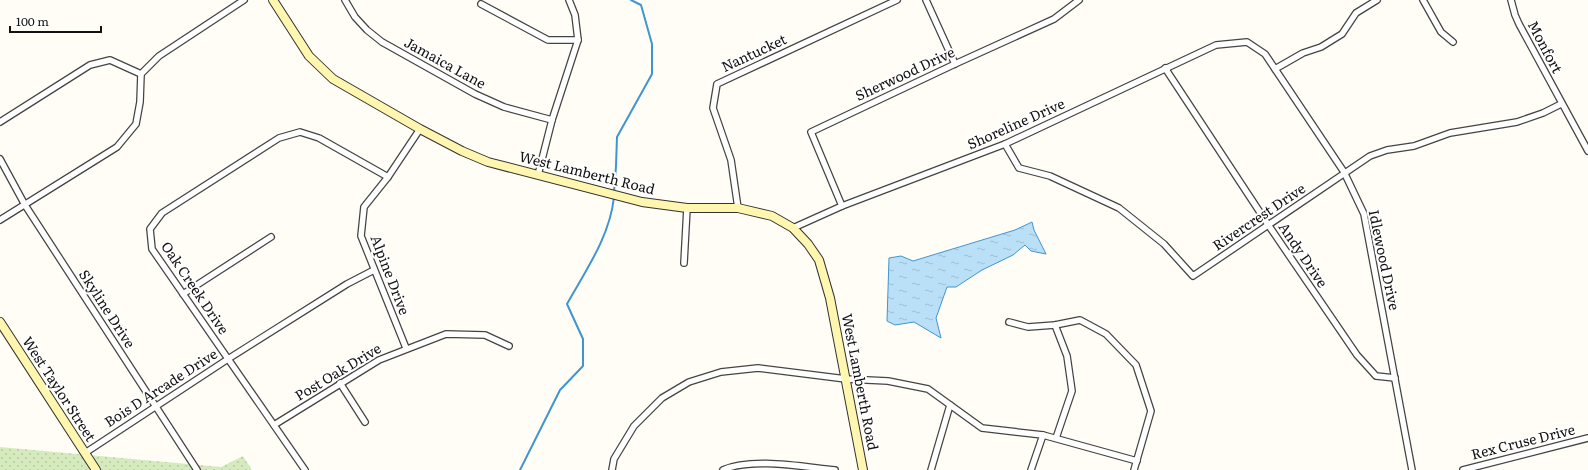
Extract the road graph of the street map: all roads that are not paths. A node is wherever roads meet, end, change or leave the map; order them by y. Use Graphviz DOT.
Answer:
graph roads {
  1 [pos="244,0"];
  2 [pos="273,0"];
  3 [pos="345,0"];
  4 [pos="569,0"];
  5 [pos="897,0"];
  6 [pos="926,0"];
  7 [pos="1079,0"];
  8 [pos="1377,0"];
  9 [pos="1423,0"];
  10 [pos="1511,0"];
  11 [pos="481,4"];
  12 [pos="578,40"];
  13 [pos="1247,42"];
  14 [pos="1453,42"];
  15 [pos="955,64"];
  16 [pos="1165,68"];
  17 [pos="1275,69"];
  18 [pos="141,74"];
  19 [pos="1561,104"];
  20 [pos="552,120"];
  21 [pos="0,122"];
  22 [pos="420,129"];
  23 [pos="1585,139"];
  24 [pos="1004,144"];
  25 [pos="1588,151"];
  26 [pos="0,159"];
  27 [pos="1344,172"];
  28 [pos="538,175"];
  29 [pos="388,177"];
  30 [pos="25,205"];
  31 [pos="842,206"];
  32 [pos="687,208"];
  33 [pos="738,208"];
  34 [pos="0,220"];
  35 [pos="1269,226"];
  36 [pos="793,228"];
  37 [pos="271,237"];
  38 [pos="684,263"];
  39 [pos="374,270"];
  40 [pos="183,294"];
  41 [pos="0,322"];
  42 [pos="1009,322"];
  43 [pos="1056,325"];
  44 [pos="509,346"];
  45 [pos="406,348"];
  46 [pos="228,359"];
  47 [pos="1395,378"];
  48 [pos="846,379"];
  49 [pos="340,384"];
  50 [pos="950,405"];
  51 [pos="156,406"];
  52 [pos="365,422"];
  53 [pos="274,425"];
  54 [pos="1043,435"];
  55 [pos="1056,438"];
  56 [pos="1588,438"];
  57 [pos="84,453"];
  58 [pos="1137,461"];
  59 [pos="1479,468"];
  60 [pos="96,470"];
  61 [pos="197,470"];
  62 [pos="305,470"];
  63 [pos="612,470"];
  64 [pos="723,470"];
  65 [pos="835,470"];
  66 [pos="863,470"];
  67 [pos="930,470"];
  68 [pos="1031,470"];
  69 [pos="1134,470"];
  70 [pos="1412,470"];
  71 [pos="1463,470"];
  1 -- 18 [label="street"];
  2 -- 22 [label="street, West Lamberth Road"];
  3 -- 20 [label="street, Jamaica Lane"];
  4 -- 12 [label="street"];
  5 -- 33 [label="street, Nantucket"];
  6 -- 15 [label="street"];
  7 -- 15 [label="street, Sherwood Drive"];
  8 -- 17 [label="street"];
  9 -- 14 [label="street"];
  10 -- 19 [label="street, Monfort"];
  11 -- 12 [label="street"];
  12 -- 20 [label="street"];
  13 -- 16 [label="street, Shoreline Drive"];
  13 -- 17 [label="street, Idlewood Drive"];
  15 -- 31 [label="street, Sherwood Drive"];
  16 -- 24 [label="street, Shoreline Drive"];
  16 -- 35 [label="street, Andy Drive"];
  17 -- 27 [label="street, Idlewood Drive"];
  18 -- 21 [label="street"];
  18 -- 30 [label="street"];
  19 -- 23 [label="street, Monfort"];
  19 -- 27 [label="street, Rivercrest Drive"];
  20 -- 28 [label="street"];
  22 -- 28 [label="street, West Lamberth Road"];
  22 -- 29 [label="street, Alpine Drive"];
  23 -- 25 [label="street, Monfort"];
  24 -- 31 [label="street, Shoreline Drive"];
  24 -- 35 [label="street, Rivercrest Drive"];
  26 -- 30 [label="street, Skyline Drive"];
  27 -- 35 [label="street, Rivercrest Drive"];
  27 -- 47 [label="street, Idlewood Drive"];
  28 -- 32 [label="street, West Lamberth Road"];
  29 -- 39 [label="street, Alpine Drive"];
  29 -- 40 [label="street, Oak Creek Drive"];
  30 -- 34 [label="street"];
  30 -- 51 [label="street, Skyline Drive"];
  31 -- 36 [label="street, Shoreline Drive"];
  32 -- 33 [label="street, West Lamberth Road"];
  32 -- 38 [label="street"];
  33 -- 36 [label="street, West Lamberth Road"];
  35 -- 47 [label="street, Andy Drive"];
  36 -- 48 [label="street, West Lamberth Road"];
  37 -- 40 [label="street"];
  39 -- 45 [label="street, Alpine Drive"];
  39 -- 46 [label="street, Bois D Arcade Drive"];
  40 -- 46 [label="street, Oak Creek Drive"];
  41 -- 57 [label="street, West Taylor Street"];
  42 -- 43 [label="street"];
  43 -- 55 [label="street"];
  43 -- 58 [label="street"];
  44 -- 45 [label="street, Post Oak Drive"];
  45 -- 49 [label="street, Post Oak Drive"];
  46 -- 51 [label="street, Bois D Arcade Drive"];
  46 -- 53 [label="street, Oak Creek Drive"];
  47 -- 70 [label="street, Idlewood Drive"];
  48 -- 50 [label="street"];
  48 -- 63 [label="street"];
  48 -- 66 [label="street, West Lamberth Road"];
  49 -- 52 [label="street"];
  49 -- 53 [label="street, Post Oak Drive"];
  50 -- 54 [label="street"];
  50 -- 67 [label="street"];
  51 -- 57 [label="street, Bois D Arcade Drive"];
  51 -- 61 [label="street, Skyline Drive"];
  53 -- 62 [label="street, Oak Creek Drive"];
  54 -- 55 [label="street"];
  54 -- 68 [label="street"];
  55 -- 58 [label="street"];
  56 -- 59 [label="street, Rex Cruse Drive"];
  57 -- 60 [label="street, West Taylor Street"];
  58 -- 69 [label="street"];
  59 -- 71 [label="street, Rex Cruse Drive"];
  64 -- 65 [label="street"];
}
